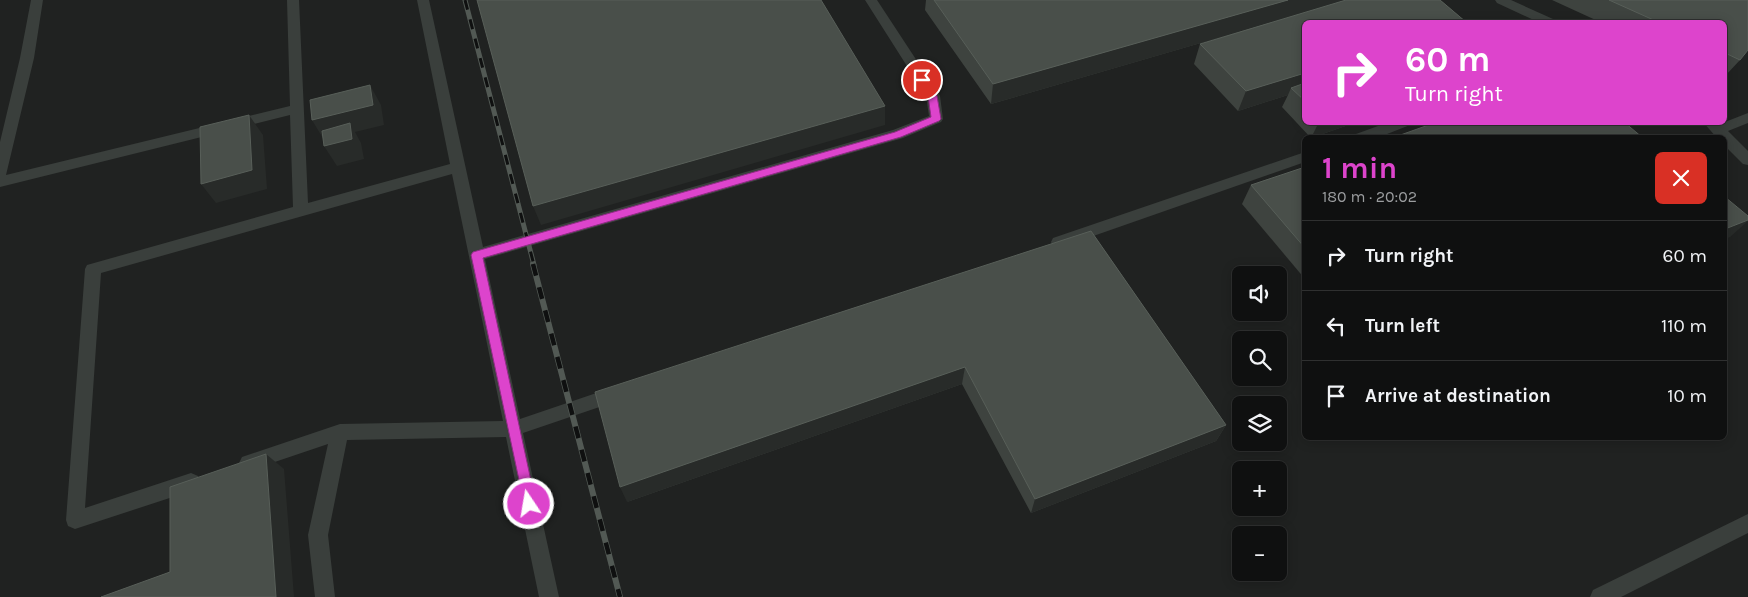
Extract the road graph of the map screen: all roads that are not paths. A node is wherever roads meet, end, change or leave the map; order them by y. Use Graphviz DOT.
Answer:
graph roads {
  1 [pos="37,0"];
  2 [pos="293,0"];
  3 [pos="423,0"];
  4 [pos="871,0"];
  5 [pos="1501,0"];
  6 [pos="1544,20"];
  7 [pos="297,109"];
  8 [pos="1748,118"];
  9 [pos="1727,123"];
  10 [pos="1397,125"];
  11 [pos="1714,126"];
  12 [pos="1370,135"];
  13 [pos="1723,135"];
  14 [pos="1727,139"];
  15 [pos="1302,158"];
  16 [pos="1748,160"];
  17 [pos="458,167"];
  18 [pos="0,173"];
  19 [pos="0,182"];
  20 [pos="301,211"];
  21 [pos="1041,248"];
  22 [pos="477,255"];
  23 [pos="627,390"];
  24 [pos="514,429"];
  25 [pos="340,432"];
  26 [pos="236,467"];
  27 [pos="208,476"];
  28 [pos="1748,523"];
  29 [pos="325,597"];
  30 [pos="549,597"];
  31 [pos="1600,597"];
  1 -- 18 [label="lane"];
  2 -- 7 [label="lane"];
  3 -- 17 [label="lane"];
  4 -- 22 [label="lane"];
  5 -- 6 [label="lane"];
  7 -- 19 [label="lane"];
  7 -- 20 [label="lane"];
  8 -- 9 [label="lane"];
  10 -- 12 [label="lane"];
  11 -- 13 [label="lane"];
  14 -- 16 [label="lane"];
  15 -- 21 [label="lane"];
  17 -- 20 [label="lane"];
  17 -- 22 [label="lane"];
  20 -- 27 [label="lane"];
  22 -- 24 [label="lane"];
  23 -- 24 [label="lane"];
  24 -- 25 [label="lane"];
  24 -- 30 [label="lane"];
  25 -- 26 [label="lane"];
  25 -- 29 [label="lane"];
  28 -- 31 [label="lane"];
}
